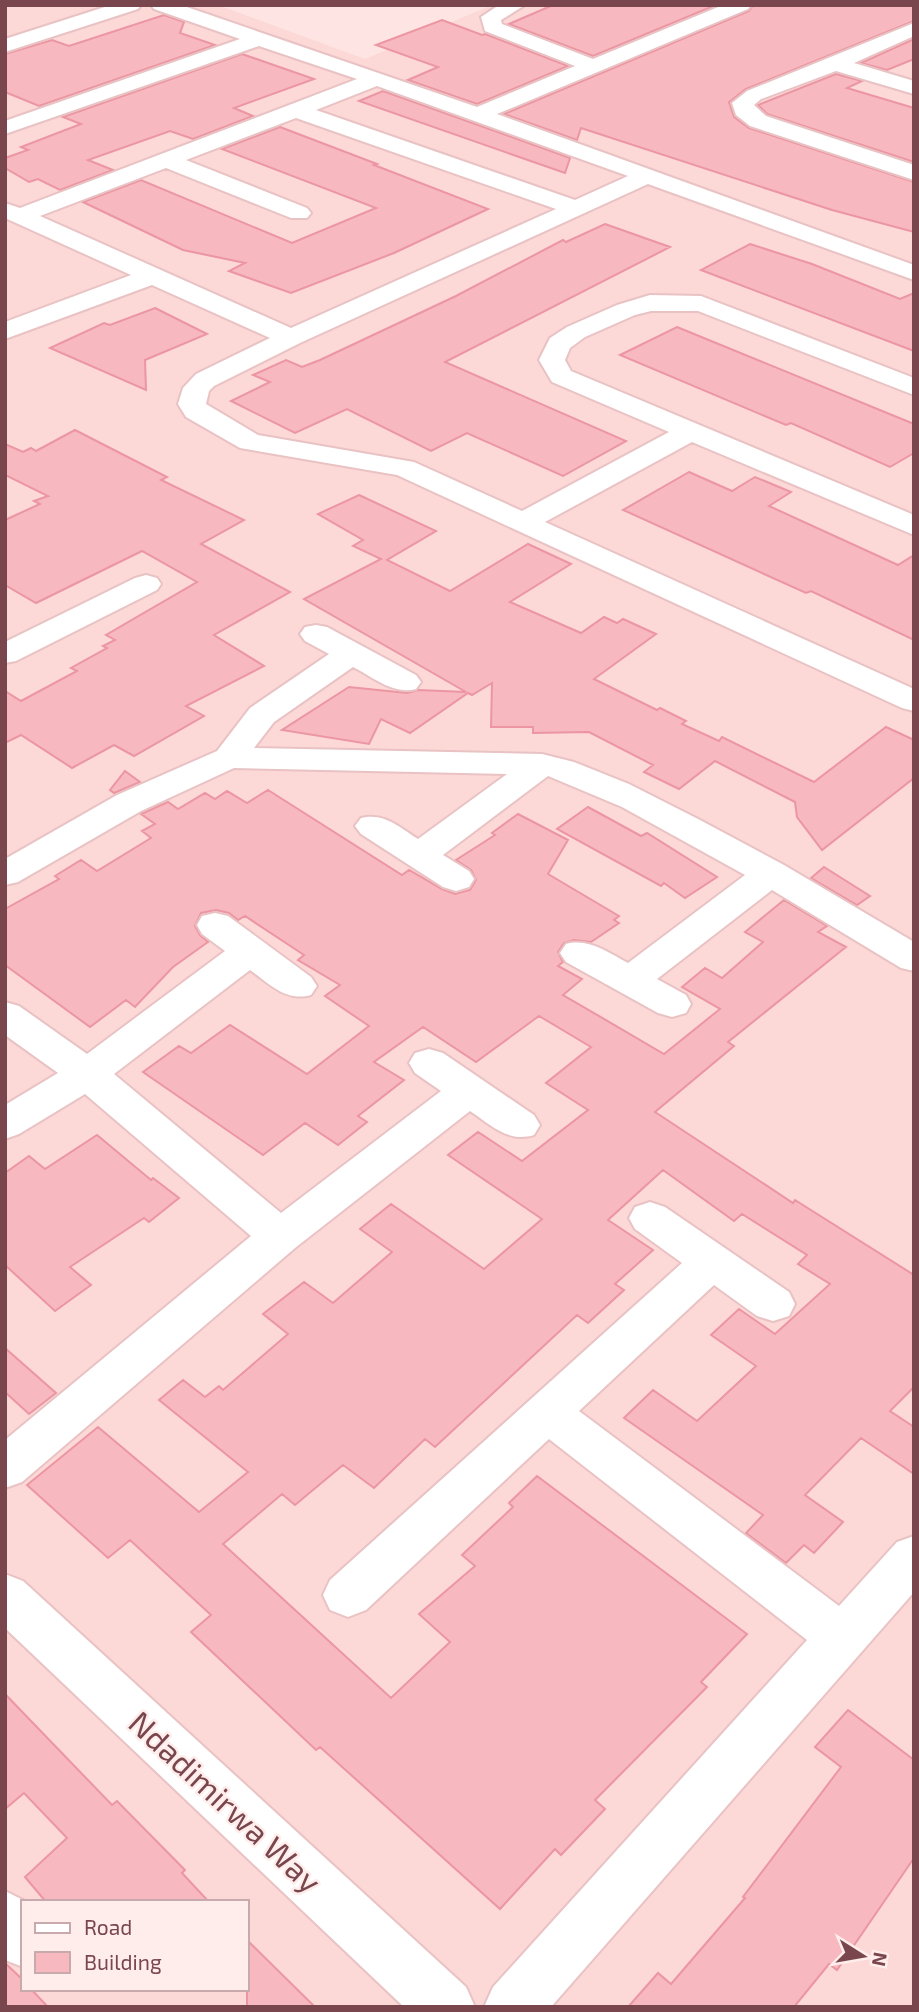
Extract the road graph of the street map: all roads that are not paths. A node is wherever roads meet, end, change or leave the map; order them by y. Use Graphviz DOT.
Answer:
graph roads {
  1 [pos="131,5"];
  2 [pos="161,5"];
  3 [pos="515,5"];
  4 [pos="741,5"];
  5 [pos="45,10"];
  6 [pos="79,22"];
  7 [pos="914,29"];
  8 [pos="256,40"];
  9 [pos="5,46"];
  10 [pos="835,64"];
  11 [pos="592,66"];
  12 [pos="375,80"];
  13 [pos="914,88"];
  14 [pos="298,111"];
  15 [pos="478,114"];
  16 [pos="5,128"];
  17 [pos="166,160"];
  18 [pos="914,173"];
  19 [pos="645,177"];
  20 [pos="578,209"];
  21 [pos="12,213"];
  22 [pos="299,214"];
  23 [pos="914,273"];
  24 [pos="152,276"];
  25 [pos="5,331"];
  26 [pos="291,338"];
  27 [pos="914,387"];
  28 [pos="691,430"];
  29 [pos="523,522"];
  30 [pos="914,526"];
  31 [pos="146,584"];
  32 [pos="316,634"];
  33 [pos="352,653"];
  34 [pos="5,654"];
  35 [pos="405,682"];
  36 [pos="914,701"];
  37 [pos="229,758"];
  38 [pos="542,764"];
  39 [pos="373,826"];
  40 [pos="419,855"];
  41 [pos="771,873"];
  42 [pos="5,874"];
  43 [pos="456,879"];
  44 [pos="215,925"];
  45 [pos="250,951"];
  46 [pos="579,953"];
  47 [pos="914,959"];
  48 [pos="630,981"];
  49 [pos="298,986"];
  50 [pos="672,1004"];
  51 [pos="5,1015"];
  52 [pos="429,1063"];
  53 [pos="87,1074"];
  54 [pos="470,1090"];
  55 [pos="5,1124"];
  56 [pos="520,1125"];
  57 [pos="650,1218"];
  58 [pos="280,1236"];
  59 [pos="712,1261"];
  60 [pos="773,1304"];
  61 [pos="547,1412"];
  62 [pos="5,1468"];
  63 [pos="914,1557"];
  64 [pos="348,1595"];
  65 [pos="5,1596"];
  66 [pos="840,1636"];
  67 [pos="5,1919"];
  68 [pos="21,1937"];
  69 [pos="446,2007"];
  70 [pos="513,2007"];
  1 -- 6 [label="street"];
  2 -- 8 [label="street"];
  3 -- 11 [label="street"];
  4 -- 11 [label="street"];
  5 -- 6 [label="street"];
  6 -- 9 [label="street"];
  7 -- 10 [label="street"];
  8 -- 12 [label="street"];
  8 -- 16 [label="street"];
  10 -- 13 [label="street"];
  10 -- 18 [label="street"];
  11 -- 15 [label="street"];
  12 -- 14 [label="street"];
  12 -- 15 [label="street"];
  14 -- 17 [label="street"];
  14 -- 20 [label="street"];
  15 -- 19 [label="street"];
  17 -- 21 [label="street"];
  17 -- 22 [label="street"];
  19 -- 20 [label="street"];
  19 -- 23 [label="street"];
  20 -- 26 [label="street"];
  21 -- 24 [label="street"];
  24 -- 25 [label="street"];
  24 -- 26 [label="street"];
  26 -- 29 [label="street"];
  27 -- 28 [label="street"];
  28 -- 29 [label="street"];
  28 -- 30 [label="street"];
  29 -- 36 [label="street"];
  31 -- 34 [label="street"];
  32 -- 33 [label="street"];
  33 -- 35 [label="street"];
  33 -- 37 [label="street"];
  37 -- 38 [label="street"];
  37 -- 42 [label="street"];
  38 -- 40 [label="street"];
  38 -- 41 [label="street"];
  39 -- 40 [label="street"];
  40 -- 43 [label="street"];
  41 -- 47 [label="street"];
  41 -- 48 [label="street"];
  44 -- 45 [label="street"];
  45 -- 49 [label="street"];
  45 -- 53 [label="street"];
  46 -- 48 [label="street"];
  48 -- 50 [label="street"];
  51 -- 53 [label="street"];
  52 -- 54 [label="street"];
  53 -- 55 [label="street"];
  53 -- 58 [label="street"];
  54 -- 56 [label="street"];
  54 -- 58 [label="street"];
  57 -- 59 [label="street"];
  58 -- 62 [label="street"];
  59 -- 60 [label="street"];
  59 -- 61 [label="street"];
  61 -- 64 [label="street"];
  61 -- 66 [label="street"];
  63 -- 66 [label="street"];
  65 -- 69 [label="street, Ndadimirwa Way"];
  66 -- 70 [label="street"];
  67 -- 68 [label="street"];
}
